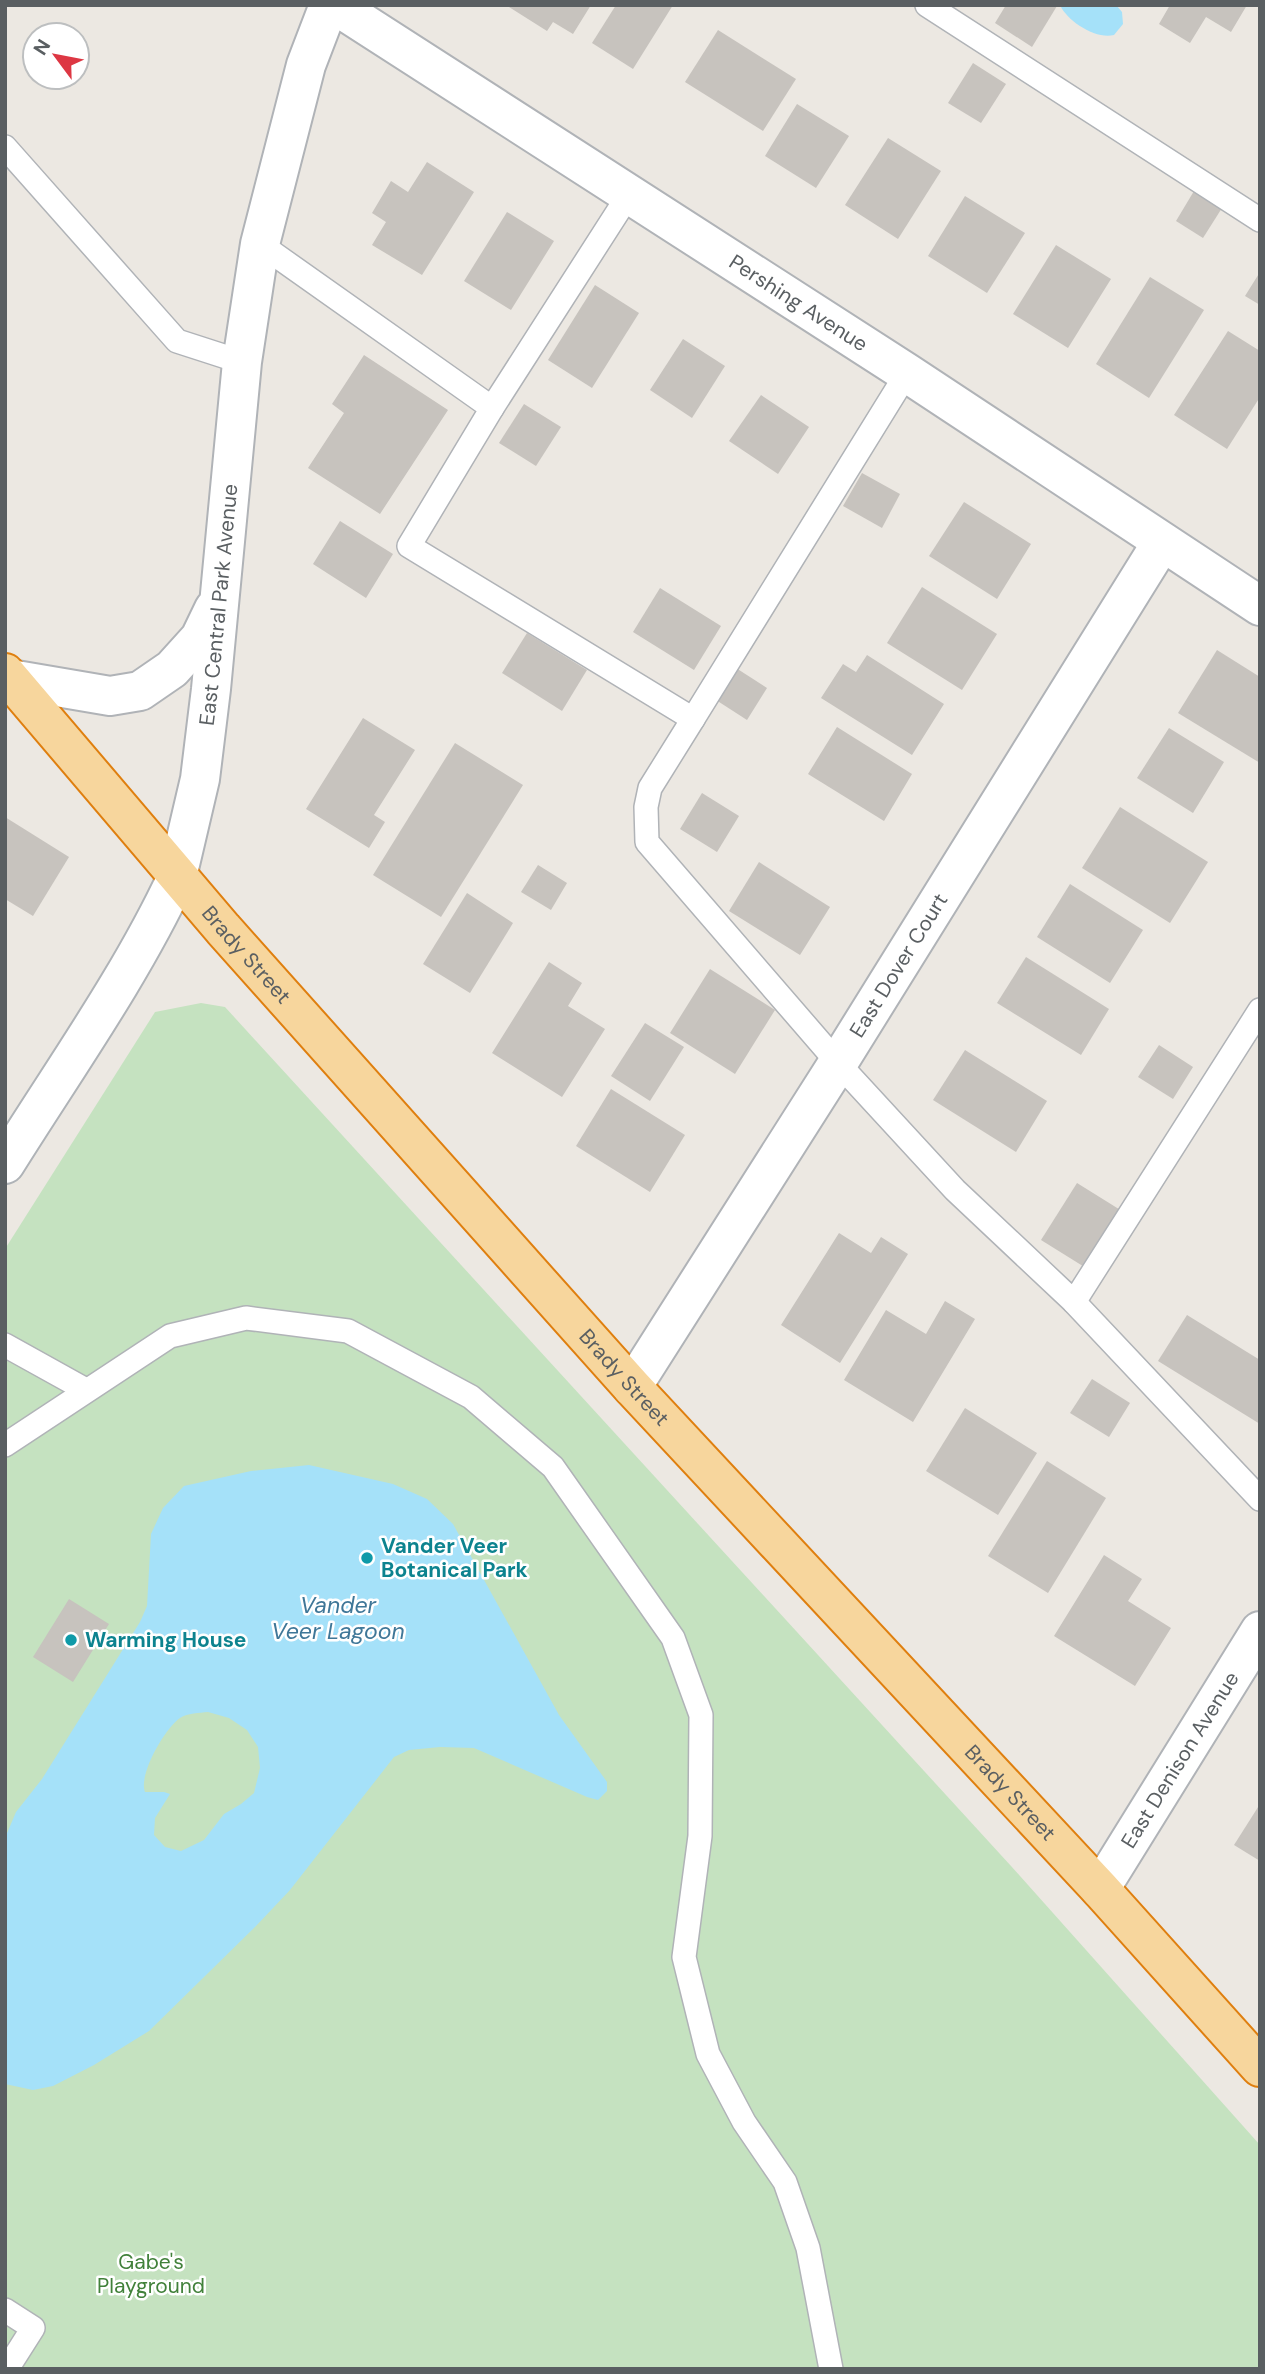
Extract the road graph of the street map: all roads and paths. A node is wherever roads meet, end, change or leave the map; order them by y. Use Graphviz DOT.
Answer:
graph roads {
  1 [pos="329,5"];
  2 [pos="335,5"];
  3 [pos="927,5"];
  4 [pos="5,147"];
  5 [pos="628,196"];
  6 [pos="1260,220"];
  7 [pos="260,244"];
  8 [pos="242,362"];
  9 [pos="906,373"];
  10 [pos="492,408"];
  11 [pos="1162,542"];
  12 [pos="219,598"];
  13 [pos="1260,606"];
  14 [pos="8,676"];
  15 [pos="693,719"];
  16 [pos="177,877"];
  17 [pos="1260,1010"];
  18 [pos="838,1063"];
  19 [pos="5,1164"];
  20 [pos="1074,1302"];
  21 [pos="5,1345"];
  22 [pos="632,1387"];
  23 [pos="86,1390"];
  24 [pos="5,1445"];
  25 [pos="1260,1499"];
  26 [pos="1260,1631"];
  27 [pos="1100,1889"];
  28 [pos="1260,2067"];
  29 [pos="5,2310"];
  30 [pos="7,2369"];
  31 [pos="831,2369"];
  1 -- 7 [label="street, East Central Park Avenue"];
  2 -- 5 [label="street, Pershing Avenue"];
  3 -- 6 [label="lane"];
  4 -- 8 [label="lane"];
  5 -- 9 [label="street, Pershing Avenue"];
  5 -- 10 [label="lane"];
  7 -- 8 [label="street, East Central Park Avenue"];
  7 -- 10 [label="lane"];
  8 -- 12 [label="street, East Central Park Avenue"];
  9 -- 11 [label="street, Pershing Avenue"];
  9 -- 15 [label="lane"];
  10 -- 15 [label="lane"];
  11 -- 13 [label="street, Pershing Avenue"];
  11 -- 18 [label="street, East Dover Court"];
  12 -- 14 [label="street"];
  12 -- 16 [label="street, East Central Park Avenue"];
  14 -- 16 [label="highway, Brady Street"];
  15 -- 18 [label="lane"];
  16 -- 19 [label="street, East Central Park Avenue"];
  16 -- 22 [label="highway, Brady Street"];
  17 -- 20 [label="lane"];
  18 -- 20 [label="lane"];
  18 -- 22 [label="street, East Dover Court"];
  20 -- 25 [label="lane"];
  21 -- 23 [label="lane"];
  22 -- 27 [label="highway, Brady Street"];
  23 -- 24 [label="lane"];
  23 -- 31 [label="lane"];
  26 -- 27 [label="street, East Denison Avenue"];
  27 -- 28 [label="highway, Brady Street"];
  29 -- 30 [label="lane"];
}
